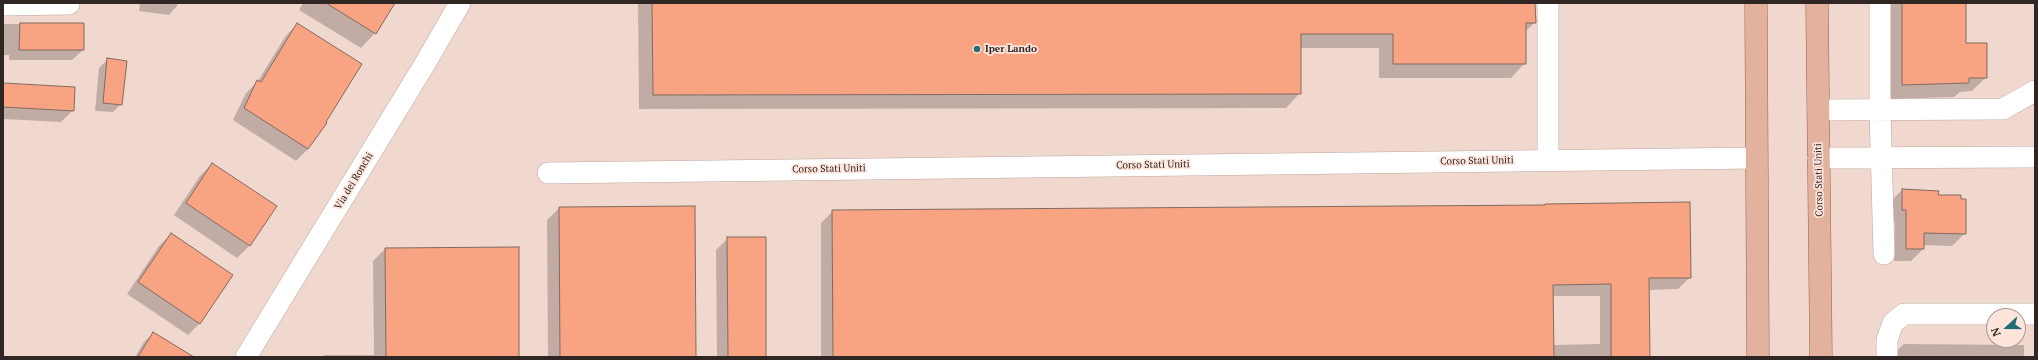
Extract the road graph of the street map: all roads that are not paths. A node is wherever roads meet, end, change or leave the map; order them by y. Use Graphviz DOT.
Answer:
graph roads {
  1 [pos="460,3"];
  2 [pos="1548,3"];
  3 [pos="1756,3"];
  4 [pos="1817,3"];
  5 [pos="1880,3"];
  6 [pos="68,4"];
  7 [pos="3,5"];
  8 [pos="2035,91"];
  9 [pos="1818,110"];
  10 [pos="1880,110"];
  11 [pos="1881,157"];
  12 [pos="2035,157"];
  13 [pos="1757,158"];
  14 [pos="1818,158"];
  15 [pos="1548,160"];
  16 [pos="548,173"];
  17 [pos="1884,254"];
  18 [pos="2035,314"];
  19 [pos="246,357"];
  20 [pos="1758,357"];
  21 [pos="1821,357"];
  22 [pos="1887,357"];
  1 -- 19 [label="street, Via dei Ronchi"];
  2 -- 15 [label="street"];
  3 -- 13 [label="main road"];
  4 -- 9 [label="main road, Corso Stati Uniti"];
  5 -- 10 [label="street"];
  6 -- 7 [label="street"];
  8 -- 10 [label="street"];
  9 -- 10 [label="street"];
  9 -- 14 [label="main road, Corso Stati Uniti"];
  10 -- 11 [label="street"];
  11 -- 12 [label="street"];
  11 -- 14 [label="street"];
  11 -- 17 [label="street"];
  13 -- 15 [label="street, Corso Stati Uniti"];
  13 -- 20 [label="main road"];
  14 -- 21 [label="main road, Corso Stati Uniti"];
  15 -- 16 [label="street, Corso Stati Uniti"];
  18 -- 22 [label="street"];
}
